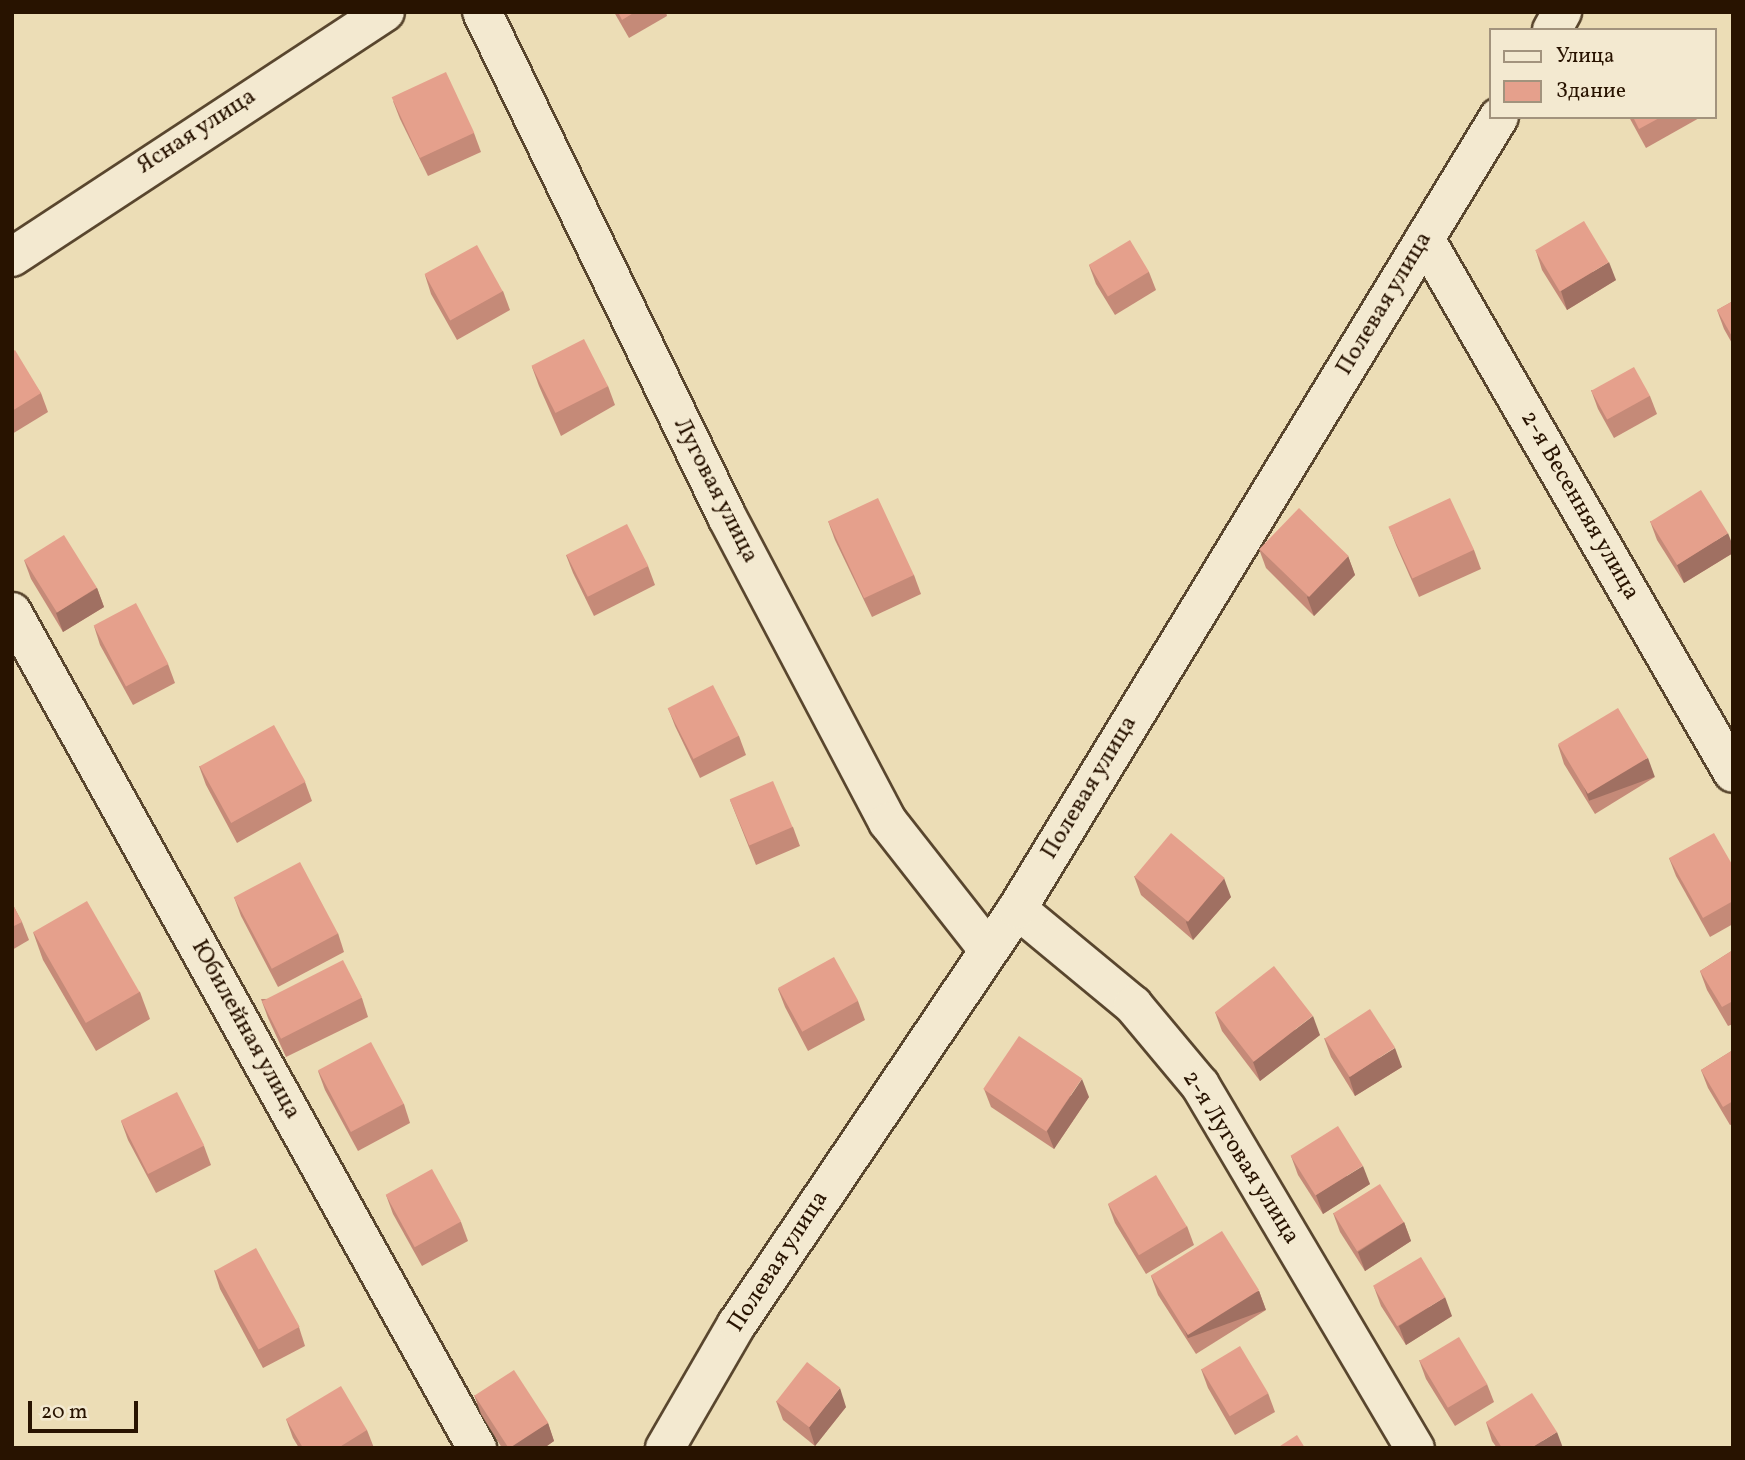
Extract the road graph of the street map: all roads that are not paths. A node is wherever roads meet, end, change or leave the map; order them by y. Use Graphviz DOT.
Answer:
graph roads {
  1 [pos="385,12"];
  2 [pos="482,12"];
  3 [pos="1562,12"];
  4 [pos="1553,28"];
  5 [pos="1498,119"];
  6 [pos="1424,239"];
  7 [pos="12,257"];
  8 [pos="12,612"];
  9 [pos="1733,773"];
  10 [pos="1017,909"];
  11 [pos="986,947"];
  12 [pos="478,1448"];
  13 [pos="665,1448"];
  14 [pos="1415,1448"];
  1 -- 7 [label="street, Ясная улица"];
  2 -- 11 [label="street, Луговая улица"];
  3 -- 4 [label="street"];
  5 -- 6 [label="street, Полевая улица"];
  6 -- 9 [label="street, 2-я Весенняя улица"];
  6 -- 10 [label="street, Полевая улица"];
  8 -- 12 [label="street, Юбилейная улица"];
  10 -- 11 [label="street, Полевая улица"];
  10 -- 14 [label="street, 2-я Луговая улица"];
  11 -- 13 [label="street, Полевая улица"];
}
